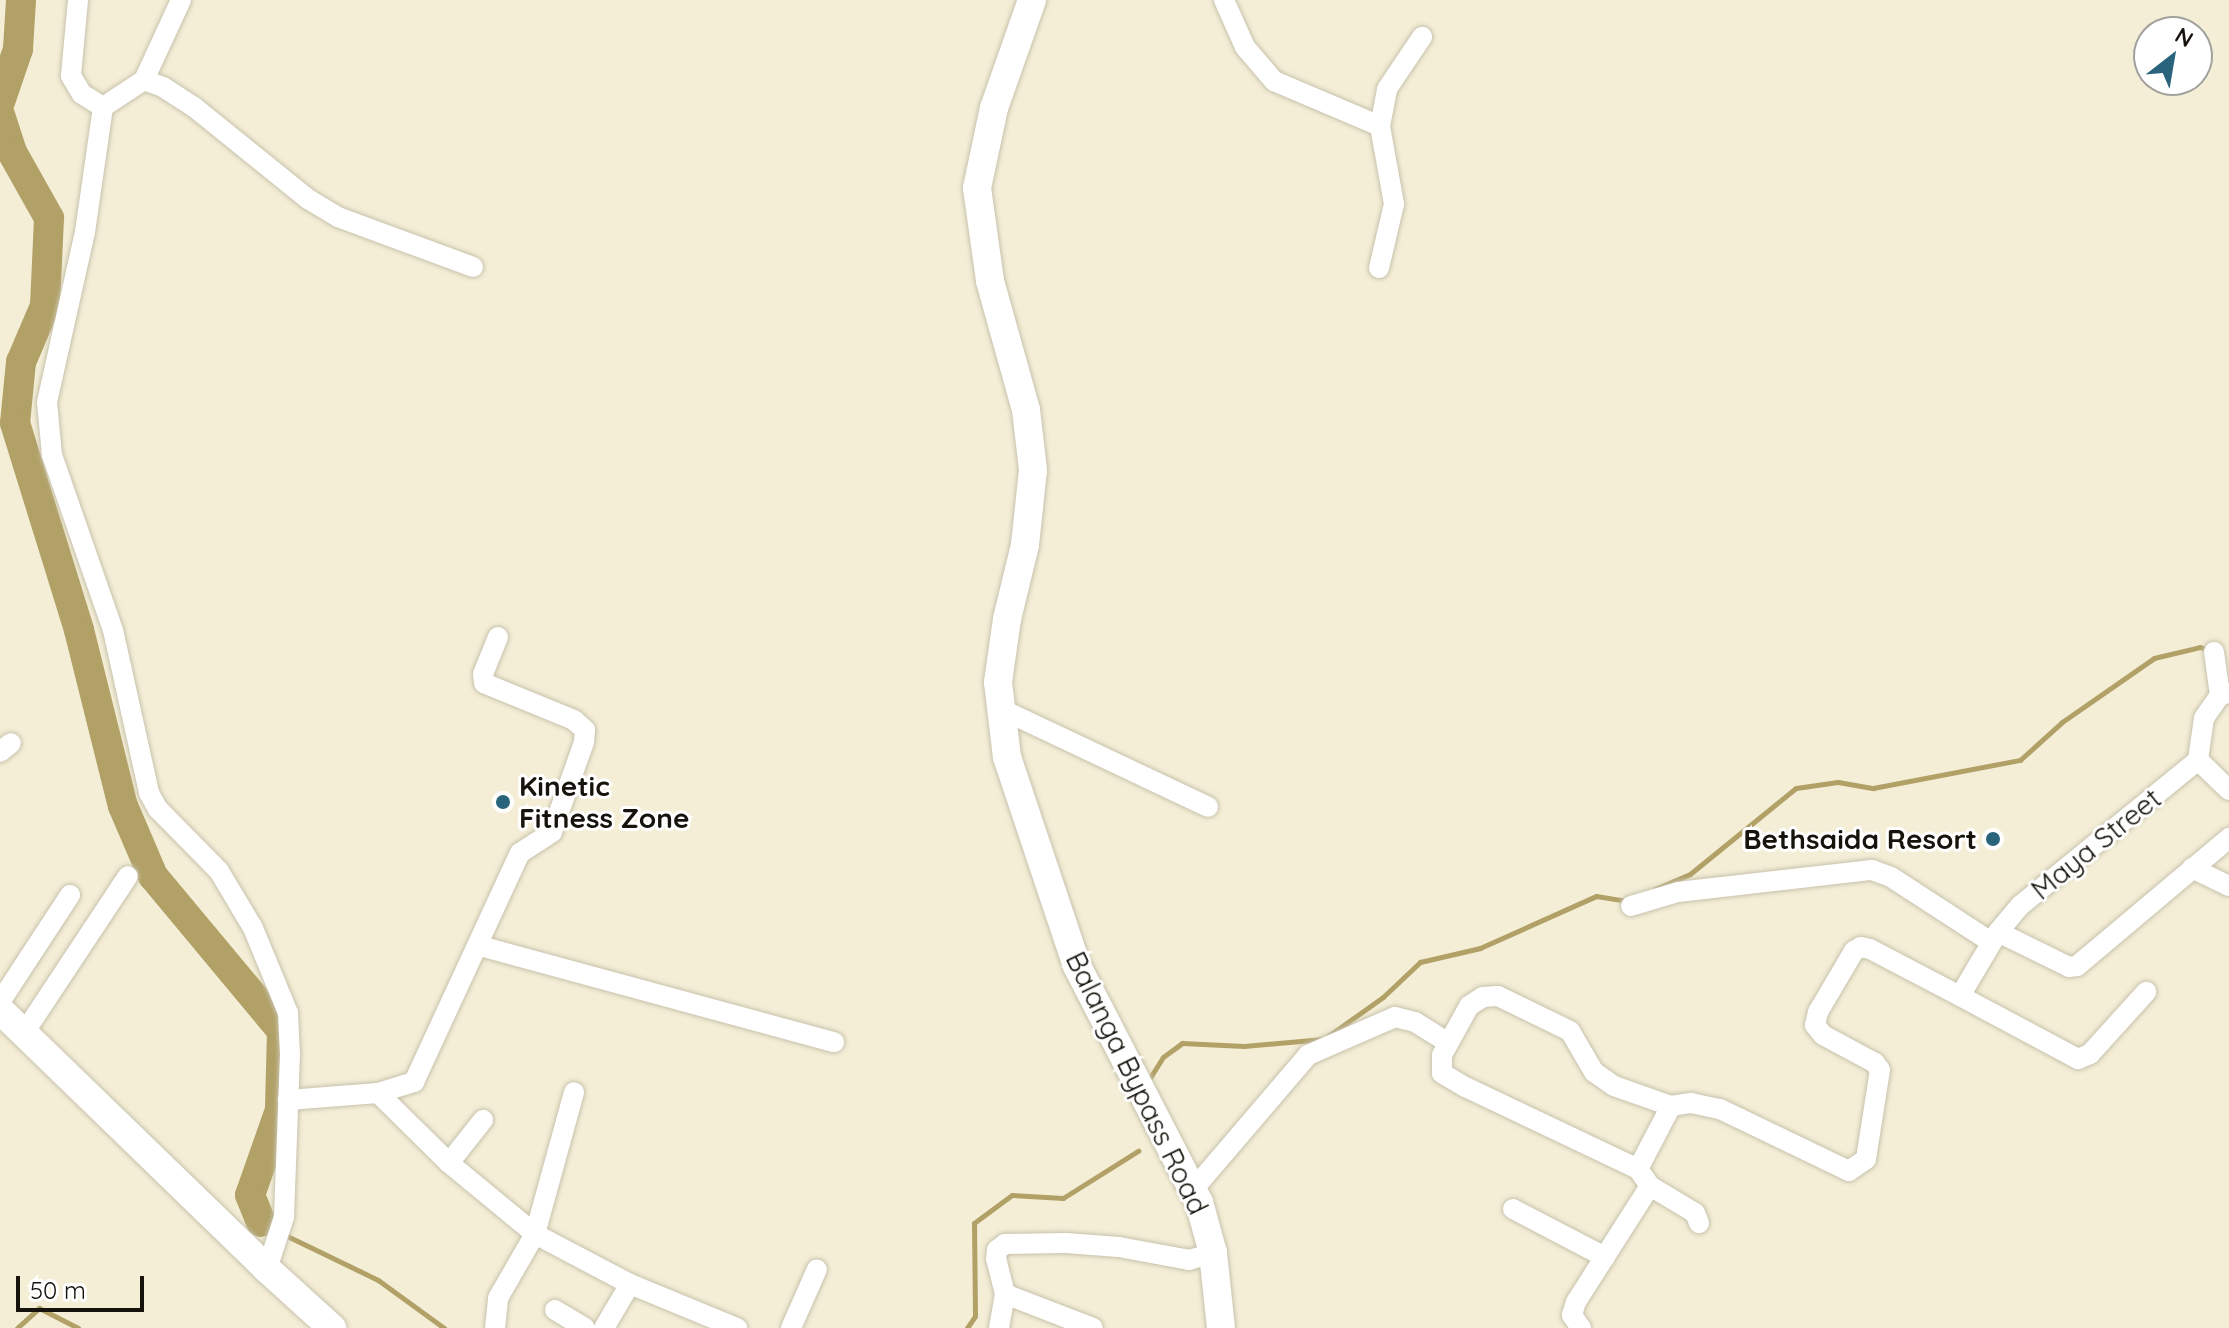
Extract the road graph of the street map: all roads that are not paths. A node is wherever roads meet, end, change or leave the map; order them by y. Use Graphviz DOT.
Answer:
graph roads {
  1 [pos="78,0"];
  2 [pos="181,0"];
  3 [pos="1032,0"];
  4 [pos="1224,0"];
  5 [pos="1422,37"];
  6 [pos="144,80"];
  7 [pos="103,107"];
  8 [pos="1380,126"];
  9 [pos="473,267"];
  10 [pos="1379,268"];
  11 [pos="498,637"];
  12 [pos="2214,652"];
  13 [pos="2225,694"];
  14 [pos="1001,709"];
  15 [pos="2198,760"];
  16 [pos="2229,790"];
  17 [pos="1208,807"];
  18 [pos="2229,838"];
  19 [pos="2192,868"];
  20 [pos="128,876"];
  21 [pos="2229,886"];
  22 [pos="70,895"];
  23 [pos="1631,906"];
  24 [pos="1994,937"];
  25 [pos="480,946"];
  26 [pos="2146,992"];
  27 [pos="1960,996"];
  28 [pos="0,1002"];
  29 [pos="0,1010"];
  30 [pos="24,1033"];
  31 [pos="834,1042"];
  32 [pos="1447,1042"];
  33 [pos="574,1092"];
  34 [pos="378,1093"];
  35 [pos="288,1100"];
  36 [pos="1671,1106"];
  37 [pos="483,1120"];
  38 [pos="449,1163"];
  39 [pos="1644,1178"];
  40 [pos="1192,1191"];
  41 [pos="1513,1209"];
  42 [pos="1699,1223"];
  43 [pos="535,1234"];
  44 [pos="1213,1253"];
  45 [pos="1605,1257"];
  46 [pos="271,1258"];
  47 [pos="817,1269"];
  48 [pos="630,1284"];
  49 [pos="1005,1294"];
  50 [pos="555,1310"];
  51 [pos="695,1319"];
  52 [pos="332,1328"];
  53 [pos="495,1328"];
  54 [pos="585,1328"];
  55 [pos="604,1328"];
  56 [pos="737,1328"];
  57 [pos="791,1328"];
  58 [pos="999,1328"];
  59 [pos="1093,1328"];
  60 [pos="1221,1328"];
  61 [pos="1581,1328"];
  1 -- 7 [label="street"];
  2 -- 6 [label="street"];
  3 -- 14 [label="street, Balanga Bypass Road"];
  4 -- 8 [label="street"];
  5 -- 8 [label="street"];
  6 -- 7 [label="street"];
  6 -- 9 [label="street"];
  7 -- 35 [label="street"];
  8 -- 10 [label="street"];
  11 -- 25 [label="street"];
  12 -- 13 [label="street"];
  13 -- 15 [label="street"];
  14 -- 17 [label="street"];
  14 -- 40 [label="street, Balanga Bypass Road"];
  15 -- 16 [label="street"];
  15 -- 24 [label="street, Maya Street"];
  18 -- 19 [label="street"];
  19 -- 21 [label="street"];
  19 -- 24 [label="street"];
  20 -- 30 [label="street"];
  22 -- 28 [label="street"];
  23 -- 24 [label="street"];
  24 -- 27 [label="street, Maya Street"];
  25 -- 31 [label="street"];
  25 -- 34 [label="street"];
  26 -- 27 [label="street"];
  27 -- 36 [label="street"];
  29 -- 30 [label="street"];
  30 -- 46 [label="street"];
  32 -- 36 [label="street"];
  32 -- 39 [label="street"];
  32 -- 40 [label="street"];
  33 -- 43 [label="street"];
  34 -- 35 [label="street"];
  34 -- 38 [label="street"];
  35 -- 46 [label="street"];
  36 -- 39 [label="street"];
  37 -- 38 [label="street"];
  38 -- 43 [label="street"];
  39 -- 42 [label="street"];
  39 -- 45 [label="street"];
  40 -- 44 [label="street, Balanga Bypass Road"];
  41 -- 45 [label="street"];
  43 -- 48 [label="street"];
  43 -- 53 [label="street"];
  44 -- 49 [label="street"];
  44 -- 60 [label="street, Balanga Bypass Road"];
  45 -- 61 [label="street"];
  46 -- 52 [label="street"];
  47 -- 57 [label="street"];
  48 -- 51 [label="street"];
  48 -- 55 [label="street"];
  49 -- 58 [label="street"];
  49 -- 59 [label="street"];
  50 -- 54 [label="street"];
  51 -- 56 [label="street"];
}
